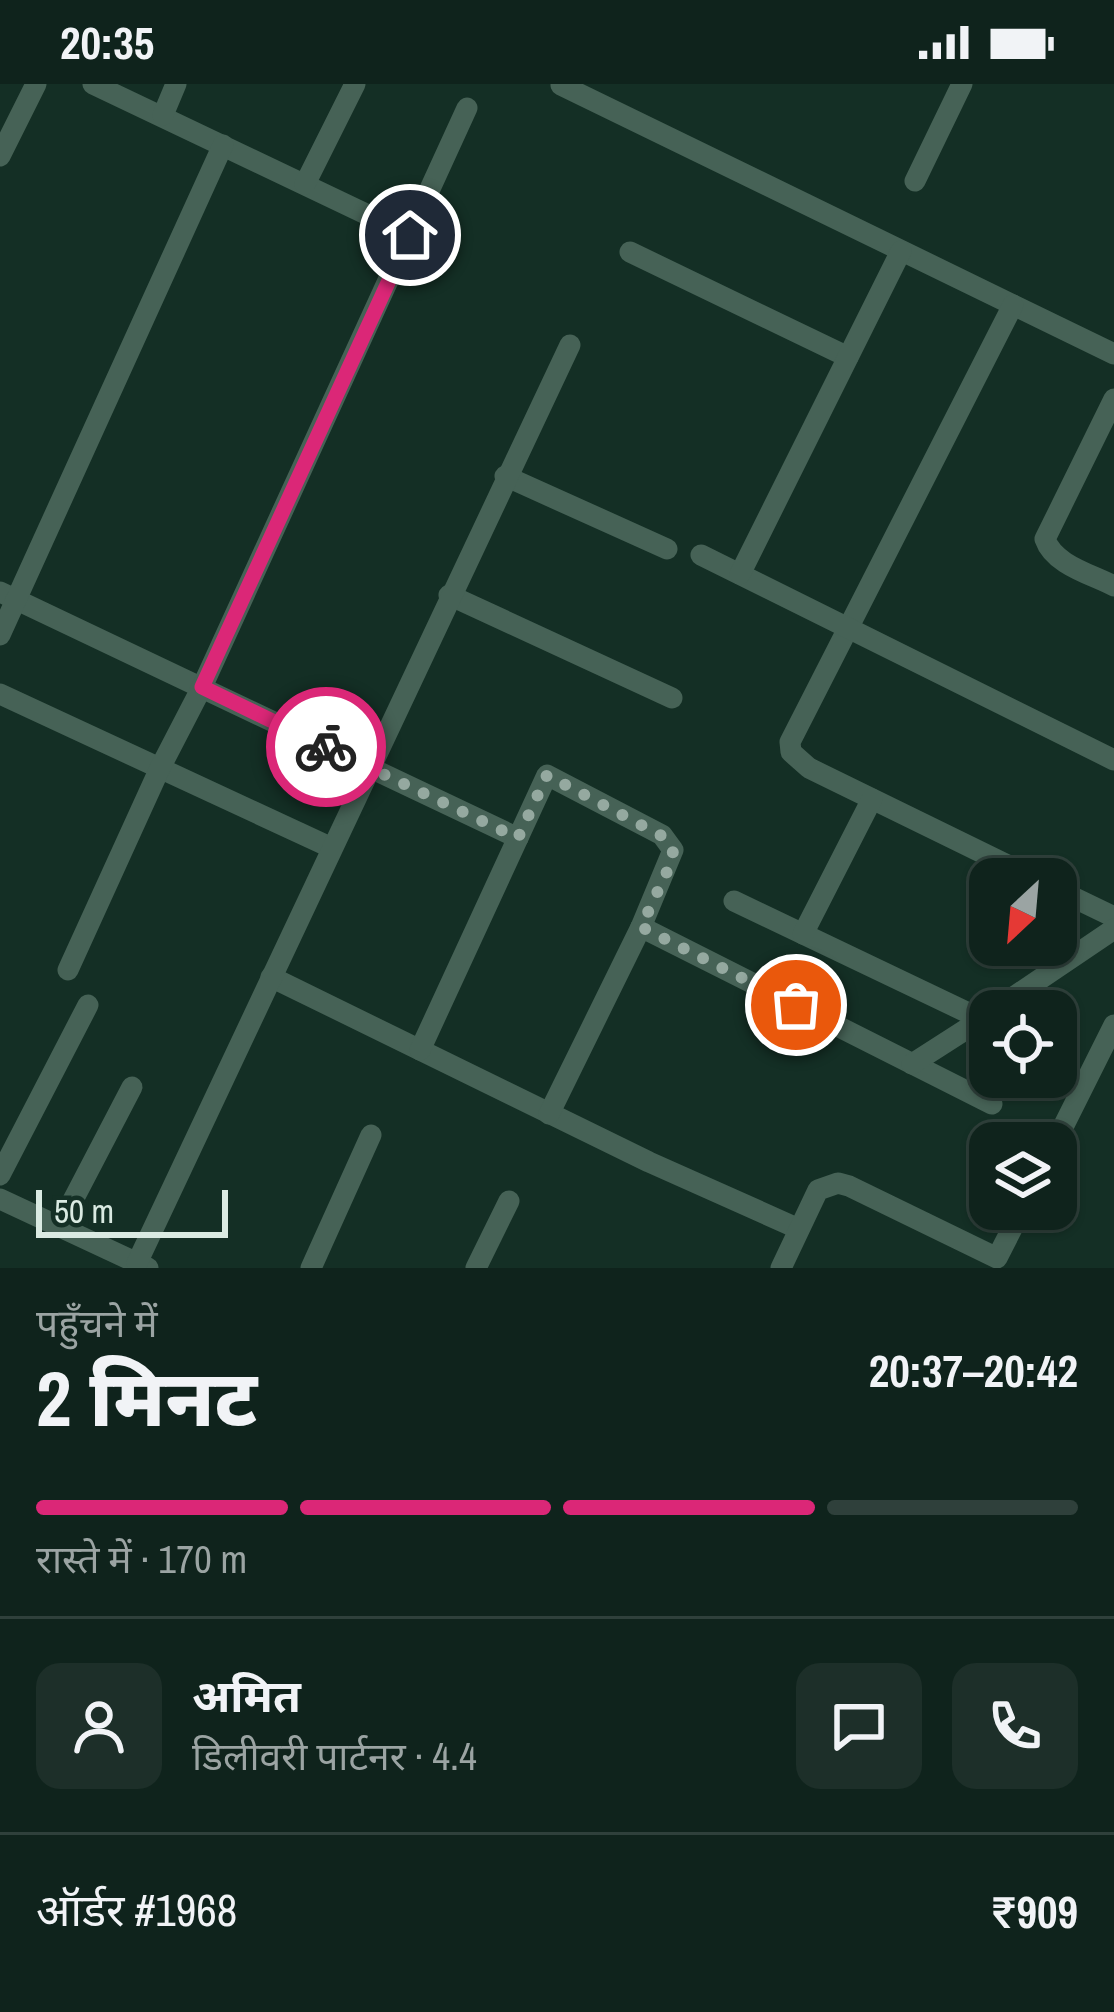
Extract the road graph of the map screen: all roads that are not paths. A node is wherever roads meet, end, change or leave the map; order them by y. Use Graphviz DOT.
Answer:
graph roads {
  1 [pos="36,84"];
  2 [pos="93,84"];
  3 [pos="176,84"];
  4 [pos="355,84"];
  5 [pos="962,84"];
  6 [pos="560,85"];
  7 [pos="467,108"];
  8 [pos="163,115"];
  9 [pos="224,145"];
  10 [pos="0,156"];
  11 [pos="915,181"];
  12 [pos="305,184"];
  13 [pos="410,235"];
  14 [pos="901,251"];
  15 [pos="630,252"];
  16 [pos="1013,305"];
  17 [pos="570,345"];
  18 [pos="1114,354"];
  19 [pos="848,357"];
  20 [pos="1114,398"];
  21 [pos="505,476"];
  22 [pos="667,549"];
  23 [pos="701,555"];
  24 [pos="740,574"];
  25 [pos="1114,586"];
  26 [pos="449,595"];
  27 [pos="9,596"];
  28 [pos="846,626"];
  29 [pos="0,635"];
  30 [pos="202,687"];
  31 [pos="0,694"];
  32 [pos="672,698"];
  33 [pos="1114,760"];
  34 [pos="160,768"];
  35 [pos="369,768"];
  36 [pos="872,799"];
  37 [pos="518,838"];
  38 [pos="332,848"];
  39 [pos="993,858"];
  40 [pos="1077,899"];
  41 [pos="734,901"];
  42 [pos="1114,917"];
  43 [pos="641,927"];
  44 [pos="1114,929"];
  45 [pos="803,934"];
  46 [pos="68,970"];
  47 [pos="271,977"];
  48 [pos="1024,990"];
  49 [pos="88,1005"];
  50 [pos="969,1006"];
  51 [pos="1114,1025"];
  52 [pos="969,1026"];
  53 [pos="420,1050"];
  54 [pos="912,1064"];
  55 [pos="132,1087"];
  56 [pos="992,1104"];
  57 [pos="549,1114"];
  58 [pos="1066,1122"];
  59 [pos="371,1135"];
  60 [pos="0,1175"];
  61 [pos="0,1199"];
  62 [pos="508,1201"];
  63 [pos="59,1226"];
  64 [pos="799,1229"];
  65 [pos="1017,1230"];
  66 [pos="1008,1263"];
  67 [pos="143,1265"];
  68 [pos="311,1268"];
  69 [pos="476,1268"];
  70 [pos="781,1268"];
  1 -- 10 [label="street"];
  2 -- 8 [label="street"];
  3 -- 8 [label="street"];
  4 -- 12 [label="street"];
  5 -- 11 [label="street"];
  6 -- 14 [label="street"];
  7 -- 13 [label="street"];
  8 -- 9 [label="street"];
  9 -- 12 [label="street"];
  9 -- 27 [label="street"];
  12 -- 13 [label="street"];
  13 -- 30 [label="street"];
  14 -- 16 [label="street"];
  14 -- 19 [label="street"];
  15 -- 19 [label="street"];
  16 -- 18 [label="street"];
  16 -- 28 [label="street"];
  17 -- 21 [label="street"];
  19 -- 24 [label="street"];
  20 -- 25 [label="street"];
  21 -- 22 [label="street"];
  21 -- 26 [label="street"];
  23 -- 24 [label="street"];
  24 -- 28 [label="street"];
  26 -- 32 [label="street"];
  26 -- 35 [label="street"];
  27 -- 29 [label="street"];
  27 -- 30 [label="street"];
  28 -- 33 [label="street"];
  28 -- 36 [label="street"];
  30 -- 34 [label="street"];
  30 -- 35 [label="street"];
  31 -- 34 [label="street"];
  34 -- 38 [label="street"];
  34 -- 46 [label="street"];
  35 -- 37 [label="street"];
  35 -- 38 [label="street"];
  36 -- 39 [label="street"];
  36 -- 45 [label="street"];
  37 -- 43 [label="street"];
  37 -- 53 [label="street"];
  38 -- 47 [label="street"];
  40 -- 42 [label="street"];
  41 -- 45 [label="street"];
  43 -- 54 [label="street"];
  43 -- 57 [label="street"];
  44 -- 48 [label="street"];
  45 -- 50 [label="street"];
  47 -- 53 [label="street"];
  47 -- 67 [label="street"];
  49 -- 60 [label="street"];
  51 -- 58 [label="street"];
  52 -- 54 [label="street"];
  53 -- 57 [label="street"];
  54 -- 56 [label="street"];
  55 -- 63 [label="street"];
  57 -- 64 [label="street"];
  59 -- 68 [label="street"];
  61 -- 63 [label="street"];
  62 -- 69 [label="street"];
  63 -- 67 [label="street"];
  64 -- 66 [label="street"];
  64 -- 70 [label="street"];
  65 -- 66 [label="street"];
}
